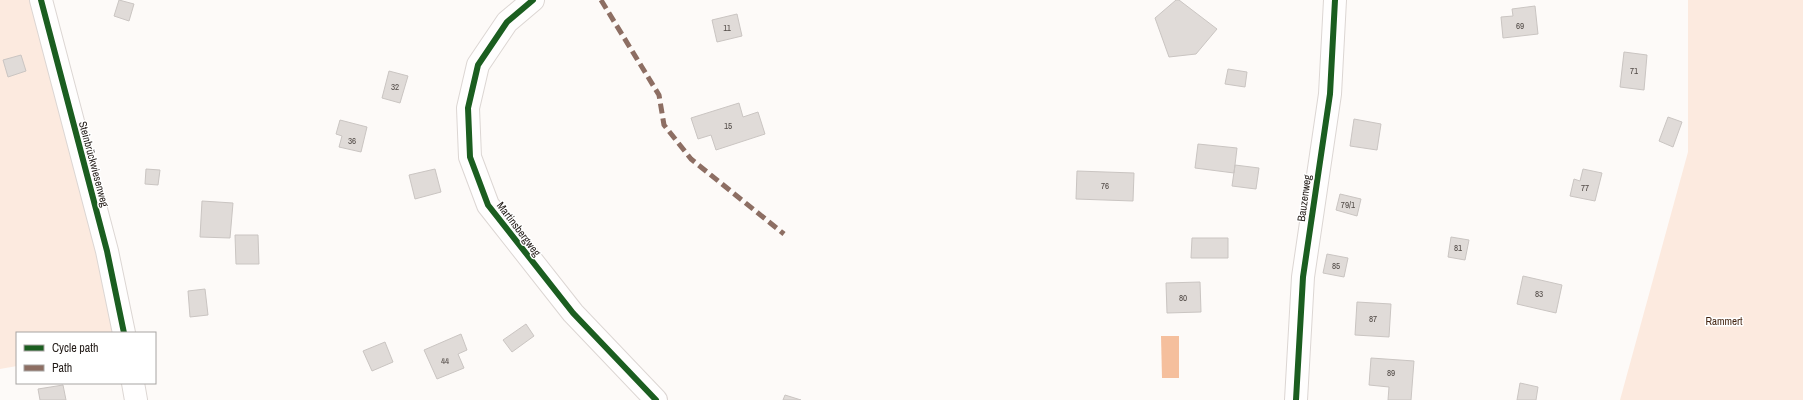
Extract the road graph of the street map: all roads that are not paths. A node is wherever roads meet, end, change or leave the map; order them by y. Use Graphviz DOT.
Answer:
graph roads {
  1 [pos="41,0"];
  2 [pos="533,0"];
  3 [pos="1335,0"];
  4 [pos="124,332"];
  5 [pos="133,384"];
  6 [pos="136,400"];
  7 [pos="656,400"];
  8 [pos="1296,400"];
  1 -- 4 [label="street, Steinbrückwiesenweg"];
  2 -- 7 [label="street, Martinsbergweg"];
  3 -- 8 [label="street, Bauzenweg"];
  5 -- 6 [label="street"];
}
